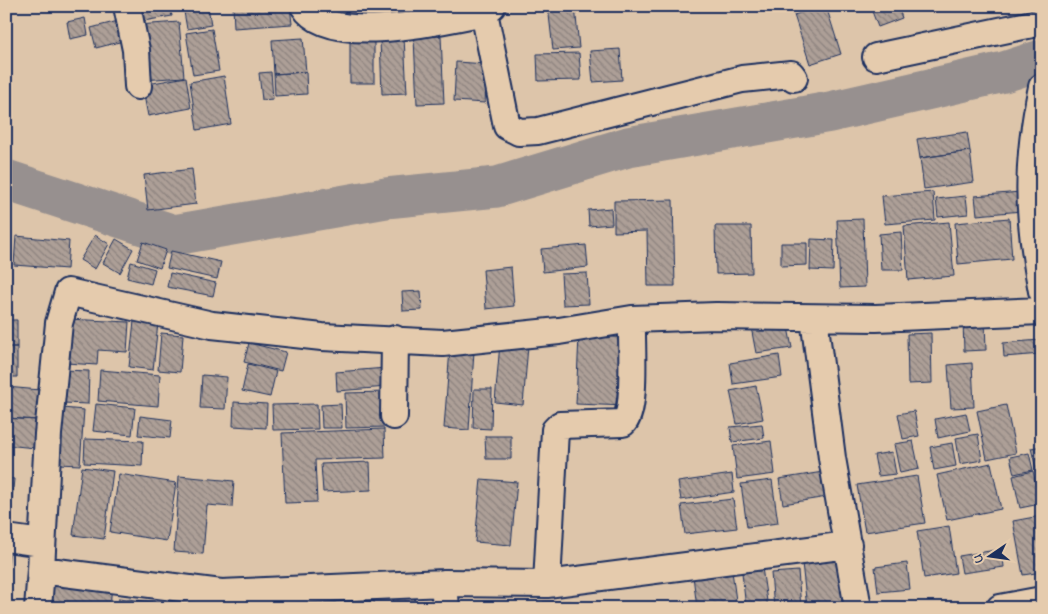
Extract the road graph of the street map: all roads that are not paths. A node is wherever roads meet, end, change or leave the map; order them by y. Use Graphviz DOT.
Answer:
graph roads {
  1 [pos="127,6"];
  2 [pos="304,6"];
  3 [pos="488,9"];
  4 [pos="1042,22"];
  5 [pos="876,57"];
  6 [pos="794,78"];
  7 [pos="138,86"];
  8 [pos="1042,87"];
  9 [pos="1042,291"];
  10 [pos="1042,311"];
  11 [pos="814,318"];
  12 [pos="632,320"];
  13 [pos="395,339"];
  14 [pos="394,416"];
  15 [pos="6,538"];
  16 [pos="42,543"];
  17 [pos="848,545"];
  18 [pos="41,570"];
  19 [pos="547,584"];
  20 [pos="445,596"];
  21 [pos="1042,600"];
  22 [pos="38,608"];
  23 [pos="858,608"];
  24 [pos="1000,608"];
  1 -- 7 [label="street"];
  2 -- 3 [label="street"];
  3 -- 6 [label="street"];
  4 -- 5 [label="street"];
  8 -- 9 [label="street"];
  10 -- 11 [label="street"];
  11 -- 12 [label="street"];
  11 -- 17 [label="street"];
  12 -- 13 [label="street"];
  12 -- 19 [label="street"];
  13 -- 14 [label="street"];
  13 -- 16 [label="street"];
  15 -- 16 [label="street"];
  16 -- 18 [label="street"];
  17 -- 19 [label="street"];
  17 -- 23 [label="street"];
  18 -- 20 [label="street"];
  18 -- 22 [label="street"];
  19 -- 20 [label="street"];
  21 -- 24 [label="street"];
}
